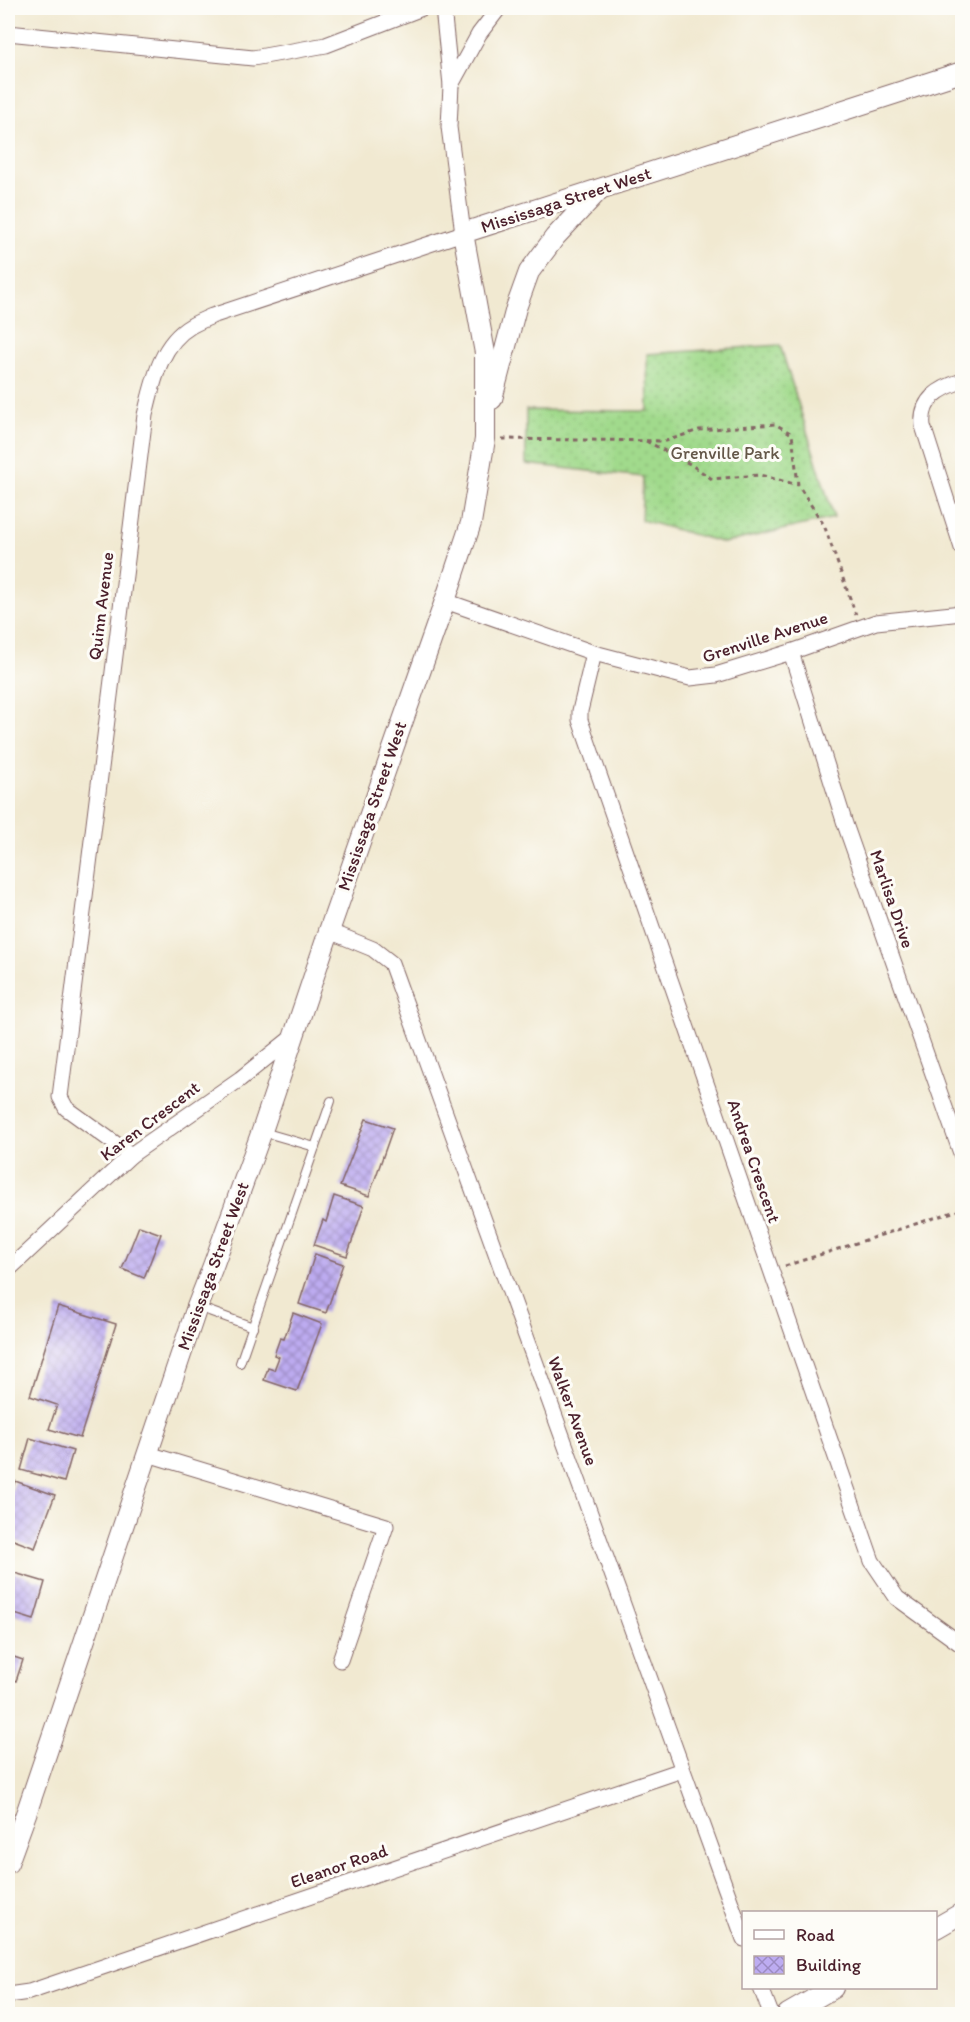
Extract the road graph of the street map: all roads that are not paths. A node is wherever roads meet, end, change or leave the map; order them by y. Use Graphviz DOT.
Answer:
graph roads {
  1 [pos="422,8"];
  2 [pos="443,8"];
  3 [pos="499,8"];
  4 [pos="8,33"];
  5 [pos="963,72"];
  6 [pos="451,85"];
  7 [pos="600,189"];
  8 [pos="463,234"];
  9 [pos="963,381"];
  10 [pos="485,431"];
  11 [pos="963,548"];
  12 [pos="445,601"];
  13 [pos="963,613"];
  14 [pos="791,652"];
  15 [pos="594,653"];
  16 [pos="329,931"];
  17 [pos="295,1035"];
  18 [pos="331,1101"];
  19 [pos="261,1131"];
  20 [pos="315,1147"];
  21 [pos="130,1155"];
  22 [pos="963,1156"];
  23 [pos="8,1270"];
  24 [pos="197,1306"];
  25 [pos="253,1326"];
  26 [pos="240,1363"];
  27 [pos="148,1454"];
  28 [pos="963,1645"];
  29 [pos="340,1660"];
  30 [pos="682,1770"];
  31 [pos="8,1860"];
  32 [pos="963,1913"];
  33 [pos="937,1927"];
  34 [pos="742,1934"];
  35 [pos="761,1989"];
  36 [pos="831,1989"];
  37 [pos="8,1995"];
  38 [pos="771,2014"];
  39 [pos="788,2014"];
  1 -- 4 [label="street"];
  2 -- 6 [label="street"];
  3 -- 6 [label="street"];
  5 -- 7 [label="street, Mississaga Street West"];
  6 -- 8 [label="street"];
  7 -- 8 [label="street, Mississaga Street West"];
  7 -- 10 [label="street"];
  8 -- 10 [label="street, Mississaga Street West"];
  8 -- 21 [label="street, Quinn Avenue"];
  9 -- 11 [label="street"];
  10 -- 12 [label="street, Mississaga Street West"];
  12 -- 15 [label="street, Grenville Avenue"];
  12 -- 16 [label="street, Mississaga Street West"];
  13 -- 14 [label="street, Grenville Avenue"];
  14 -- 15 [label="street, Grenville Avenue"];
  14 -- 22 [label="street, Marlisa Drive"];
  15 -- 28 [label="street, Andrea Crescent"];
  16 -- 17 [label="street, Mississaga Street West"];
  16 -- 30 [label="street, Walker Avenue"];
  17 -- 19 [label="street, Mississaga Street West"];
  17 -- 21 [label="street, Karen Crescent"];
  18 -- 20 [label="lane"];
  19 -- 20 [label="lane"];
  19 -- 24 [label="street, Mississaga Street West"];
  20 -- 25 [label="lane"];
  21 -- 23 [label="street, Karen Crescent"];
  24 -- 25 [label="lane"];
  24 -- 27 [label="street, Mississaga Street West"];
  25 -- 26 [label="lane"];
  27 -- 29 [label="street"];
  27 -- 31 [label="street, Mississaga Street West"];
  30 -- 34 [label="street, Walker Avenue"];
  30 -- 37 [label="street, Eleanor Road"];
  32 -- 33 [label="street"];
  35 -- 38 [label="street"];
  36 -- 39 [label="street"];
}
